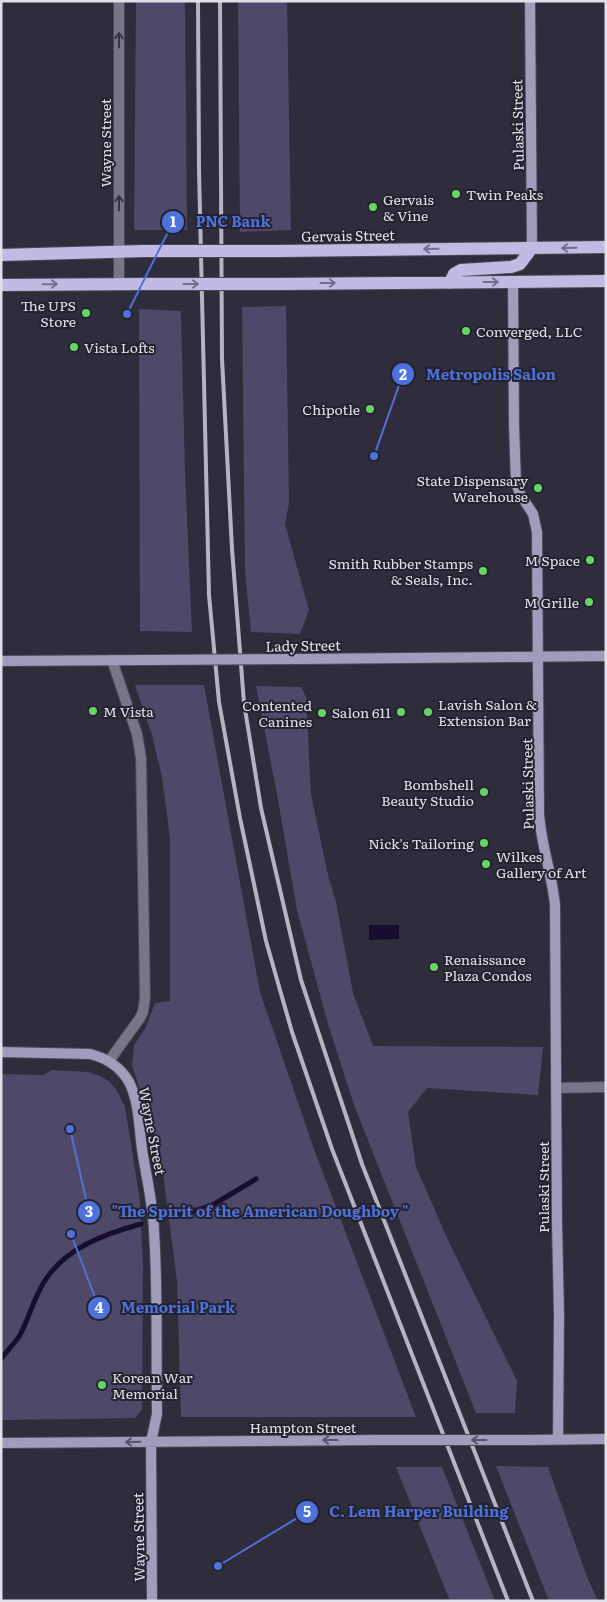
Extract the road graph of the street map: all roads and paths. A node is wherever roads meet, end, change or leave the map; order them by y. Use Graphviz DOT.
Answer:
graph roads {
  1 [pos="119,1"];
  2 [pos="530,1"];
  3 [pos="606,247"];
  4 [pos="532,248"];
  5 [pos="119,252"];
  6 [pos="1,255"];
  7 [pos="606,281"];
  8 [pos="513,282"];
  9 [pos="450,283"];
  10 [pos="119,284"];
  11 [pos="1,285"];
  12 [pos="538,656"];
  13 [pos="606,656"];
  14 [pos="112,660"];
  15 [pos="1,661"];
  16 [pos="1,1052"];
  17 [pos="109,1061"];
  18 [pos="606,1087"];
  19 [pos="556,1088"];
  20 [pos="558,1439"];
  21 [pos="606,1439"];
  22 [pos="151,1442"];
  23 [pos="1,1443"];
  24 [pos="152,1601"];
  5 -- 1 [label="street, Wayne Street, one-way"];
  2 -- 4 [label="street, Pulaski Street"];
  3 -- 4 [label="main road, Gervais Street, one-way"];
  4 -- 5 [label="main road, Gervais Street, one-way, bridge"];
  4 -- 9 [label="main road"];
  5 -- 6 [label="main road, Gervais Street"];
  5 -- 10 [label="street, Wayne Street"];
  7 -- 8 [label="main road"];
  9 -- 8 [label="main road, one-way"];
  8 -- 12 [label="street, Pulaski Street"];
  10 -- 9 [label="main road, one-way, bridge"];
  11 -- 10 [label="main road, one-way"];
  12 -- 13 [label="street, Lady Street"];
  12 -- 14 [label="street, Lady Street, bridge"];
  12 -- 19 [label="street, Pulaski Street"];
  14 -- 15 [label="street, Lady Street"];
  14 -- 17 [label="street"];
  16 -- 17 [label="street"];
  17 -- 22 [label="street, Wayne Street"];
  18 -- 19 [label="street"];
  19 -- 20 [label="street, Pulaski Street"];
  20 -- 21 [label="street, Hampton Street"];
  20 -- 22 [label="street, Hampton Street, one-way, bridge"];
  22 -- 23 [label="street, Hampton Street, one-way"];
  22 -- 24 [label="street, Wayne Street"];
}
